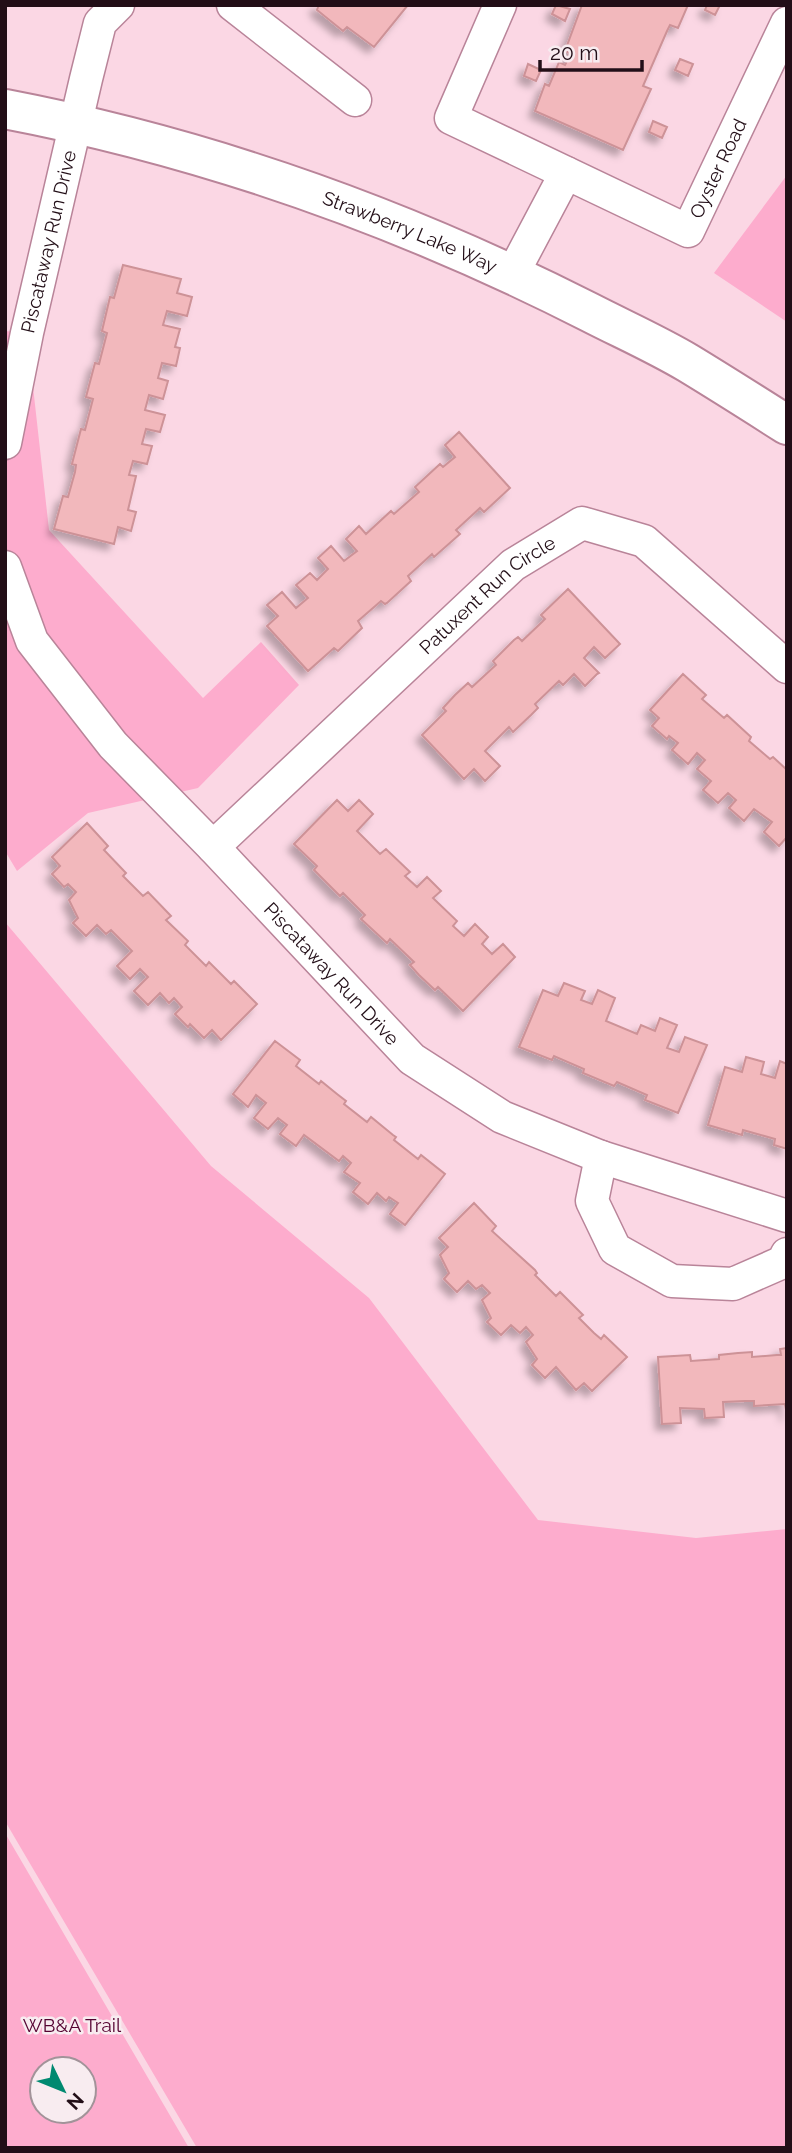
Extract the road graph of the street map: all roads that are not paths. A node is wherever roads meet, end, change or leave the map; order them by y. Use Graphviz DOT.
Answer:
graph roads {
  1 [pos="118,5"];
  2 [pos="233,5"];
  3 [pos="500,5"];
  4 [pos="787,23"];
  5 [pos="355,100"];
  6 [pos="5,109"];
  7 [pos="76,123"];
  8 [pos="566,173"];
  9 [pos="513,274"];
  10 [pos="16,331"];
  11 [pos="787,425"];
  12 [pos="5,443"];
  13 [pos="5,567"];
  14 [pos="787,667"];
  15 [pos="213,847"];
  16 [pos="601,1157"];
  17 [pos="787,1216"];
  18 [pos="787,1254"];
  1 -- 7 [label="street, Piscataway Run Drive"];
  2 -- 5 [label="street"];
  3 -- 8 [label="street, Oyster Road"];
  4 -- 8 [label="street, Oyster Road"];
  6 -- 7 [label="street, Strawberry Lake Way"];
  7 -- 9 [label="street, Strawberry Lake Way"];
  7 -- 10 [label="street, Piscataway Run Drive"];
  8 -- 9 [label="street"];
  9 -- 11 [label="street, Strawberry Lake Way"];
  10 -- 12 [label="street, Piscataway Run Drive"];
  13 -- 15 [label="street, Piscataway Run Drive"];
  14 -- 15 [label="street, Patuxent Run Circle"];
  15 -- 16 [label="street, Piscataway Run Drive"];
  16 -- 17 [label="street, Piscataway Run Drive"];
  16 -- 18 [label="street"];
}
